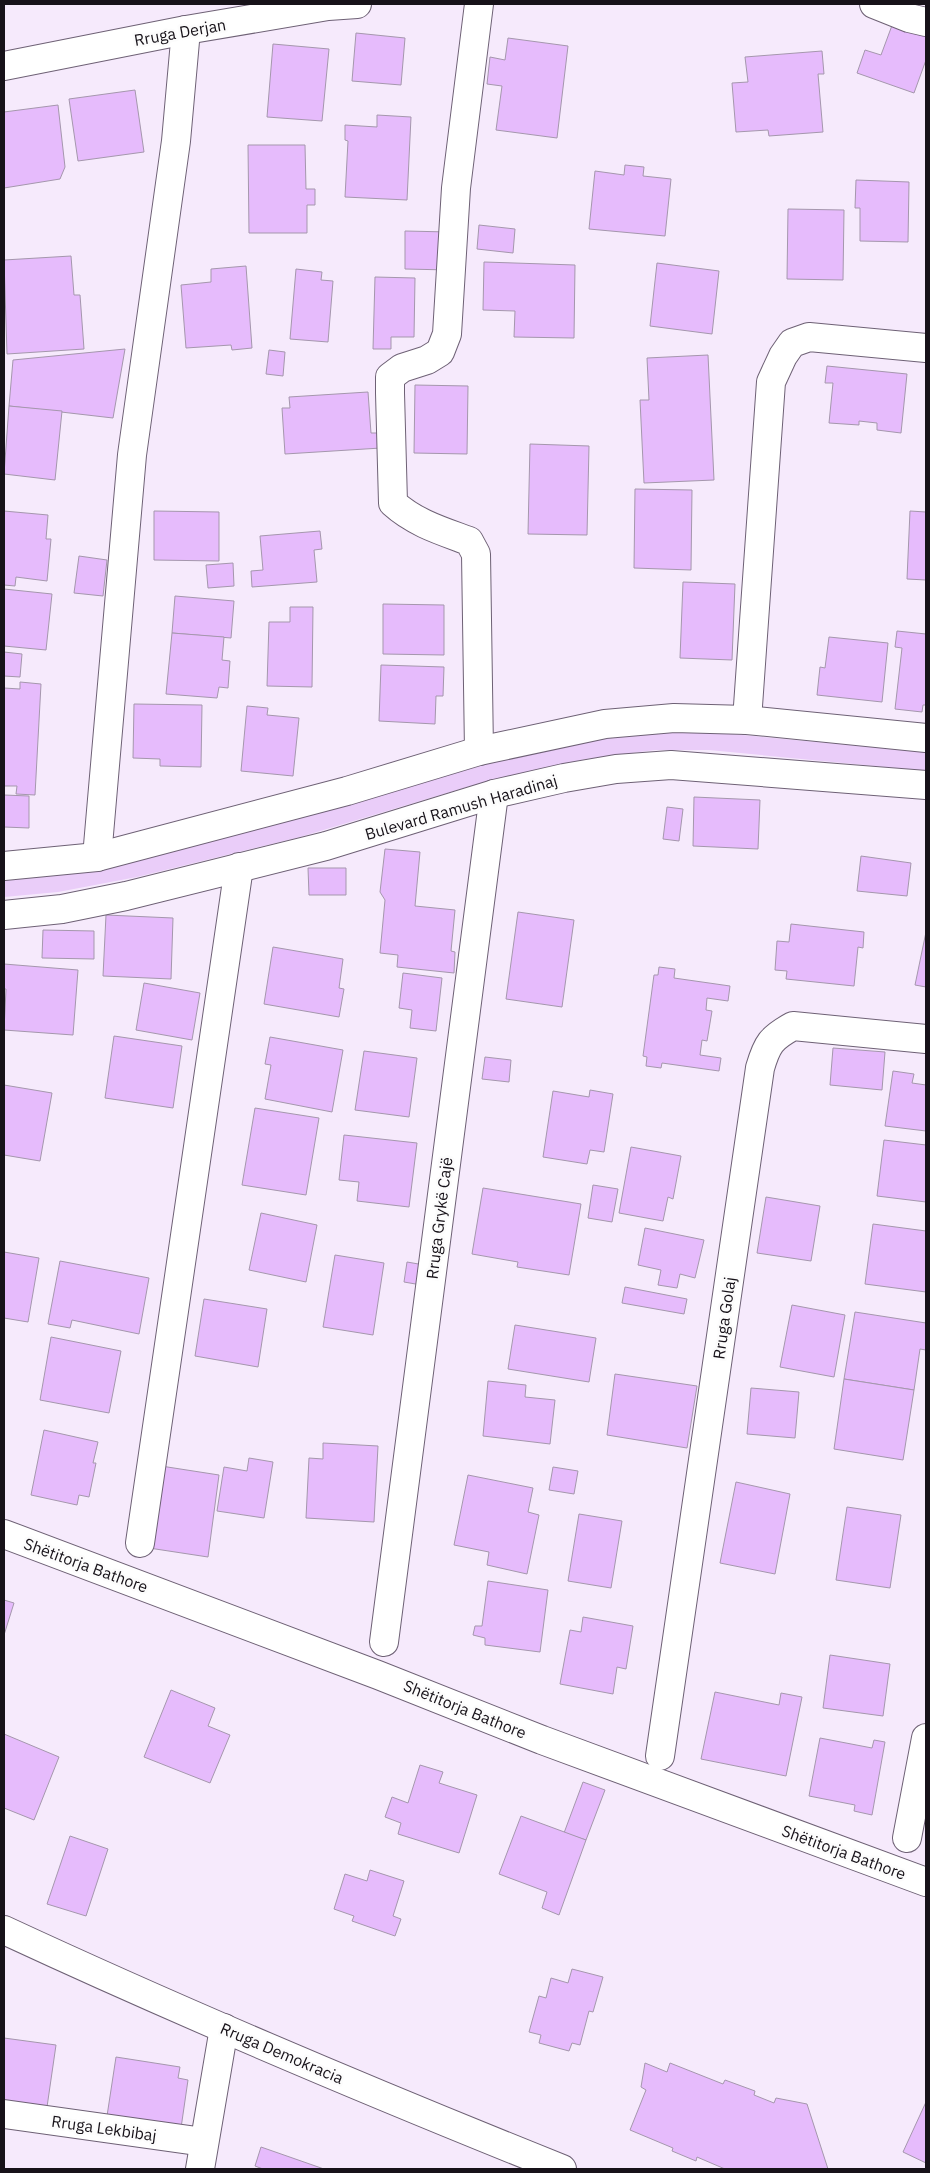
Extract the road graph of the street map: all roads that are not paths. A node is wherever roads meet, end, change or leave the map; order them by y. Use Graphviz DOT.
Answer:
graph roads {
  1 [pos="358,4"];
  2 [pos="479,4"];
  3 [pos="874,4"];
  4 [pos="926,22"];
  5 [pos="186,30"];
  6 [pos="4,66"];
  7 [pos="926,348"];
  8 [pos="747,720"];
  9 [pos="926,738"];
  10 [pos="479,751"];
  11 [pos="926,785"];
  12 [pos="494,794"];
  13 [pos="97,857"];
  14 [pos="4,866"];
  15 [pos="239,867"];
  16 [pos="4,915"];
  17 [pos="926,1039"];
  18 [pos="4,1534"];
  19 [pos="140,1543"];
  20 [pos="384,1642"];
  21 [pos="926,1738"];
  22 [pos="660,1756"];
  23 [pos="906,1838"];
  24 [pos="926,1882"];
  25 [pos="4,1930"];
  26 [pos="224,2028"];
  27 [pos="4,2114"];
  28 [pos="204,2142"];
  29 [pos="200,2169"];
  30 [pos="562,2169"];
  1 -- 5 [label="street, Rruga Derjan"];
  2 -- 10 [label="street"];
  3 -- 4 [label="street"];
  5 -- 6 [label="street, Rruga Derjan"];
  5 -- 13 [label="street"];
  7 -- 8 [label="street"];
  8 -- 9 [label="street"];
  8 -- 10 [label="street"];
  10 -- 13 [label="street"];
  11 -- 12 [label="street, Bulevard Ramush Haradinaj"];
  12 -- 15 [label="street, Bulevard Ramush Haradinaj"];
  12 -- 20 [label="street, Rruga Grykë Cajë"];
  13 -- 14 [label="street"];
  15 -- 16 [label="street, Bulevard Ramush Haradinaj"];
  15 -- 19 [label="street"];
  17 -- 22 [label="street, Rruga Golaj"];
  18 -- 24 [label="street, Shëtitorja Bathore"];
  21 -- 23 [label="street"];
  25 -- 26 [label="street, Rruga Demokracia"];
  26 -- 28 [label="street"];
  26 -- 30 [label="street, Rruga Demokracia"];
  27 -- 28 [label="street, Rruga Lekbibaj"];
  28 -- 29 [label="street"];
}
